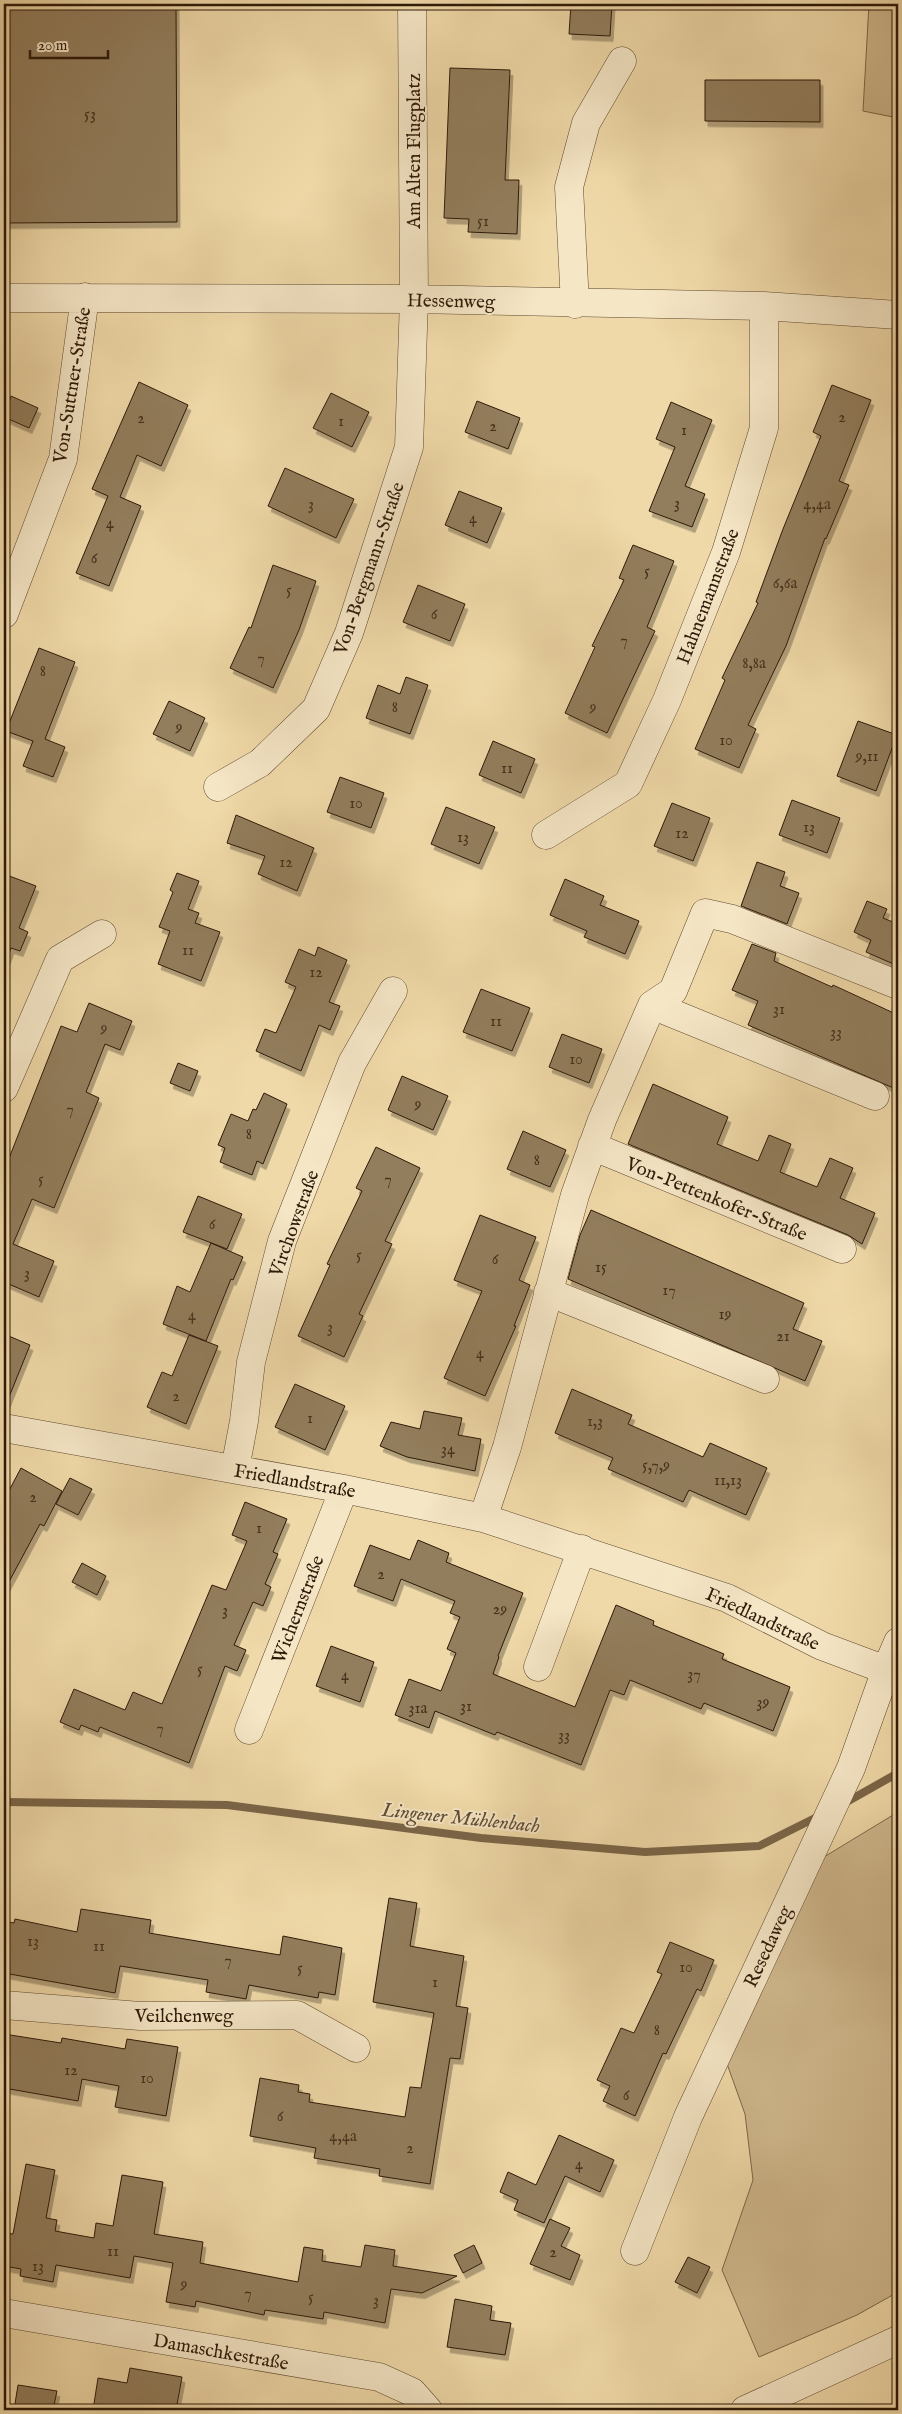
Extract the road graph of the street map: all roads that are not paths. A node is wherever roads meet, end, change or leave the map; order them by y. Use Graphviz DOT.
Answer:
graph roads {
  1 [pos="412,4"];
  2 [pos="622,61"];
  3 [pos="86,297"];
  4 [pos="4,298"];
  5 [pos="414,299"];
  6 [pos="575,304"];
  7 [pos="764,306"];
  8 [pos="898,315"];
  9 [pos="4,614"];
  10 [pos="218,787"];
  11 [pos="546,835"];
  12 [pos="102,934"];
  13 [pos="898,985"];
  14 [pos="393,991"];
  15 [pos="652,1005"];
  16 [pos="4,1088"];
  17 [pos="875,1096"];
  18 [pos="592,1146"];
  19 [pos="842,1249"];
  20 [pos="548,1292"];
  21 [pos="765,1379"];
  22 [pos="4,1428"];
  23 [pos="235,1469"];
  24 [pos="344,1489"];
  25 [pos="483,1518"];
  26 [pos="582,1550"];
  27 [pos="898,1642"];
  28 [pos="538,1667"];
  29 [pos="886,1670"];
  30 [pos="249,1730"];
  31 [pos="4,2005"];
  32 [pos="356,2048"];
  33 [pos="635,2251"];
  34 [pos="4,2313"];
  35 [pos="898,2340"];
  36 [pos="428,2410"];
  37 [pos="745,2410"];
  1 -- 5 [label="street, Am Alten Flugplatz"];
  2 -- 6 [label="street"];
  3 -- 4 [label="street, Hessenweg"];
  3 -- 5 [label="street, Hessenweg"];
  3 -- 9 [label="street, Von-Suttner-Straße"];
  5 -- 6 [label="street, Hessenweg"];
  5 -- 10 [label="street, Von-Bergmann-Straße"];
  6 -- 7 [label="street, Hessenweg"];
  7 -- 8 [label="street, Hessenweg"];
  7 -- 11 [label="street, Hahnemannstraße"];
  12 -- 16 [label="street"];
  13 -- 15 [label="street"];
  14 -- 23 [label="street, Virchowstraße"];
  15 -- 17 [label="street"];
  15 -- 18 [label="street"];
  18 -- 19 [label="street, Von-Pettenkofer-Straße"];
  18 -- 20 [label="street"];
  20 -- 21 [label="street"];
  20 -- 25 [label="street"];
  22 -- 23 [label="street, Friedlandstraße"];
  23 -- 24 [label="street, Friedlandstraße"];
  24 -- 25 [label="street, Friedlandstraße"];
  24 -- 30 [label="street, Wichernstraße"];
  25 -- 26 [label="street, Friedlandstraße"];
  26 -- 28 [label="street"];
  26 -- 29 [label="street, Friedlandstraße"];
  27 -- 29 [label="street, Resedaweg"];
  29 -- 33 [label="street, Resedaweg"];
  31 -- 32 [label="street, Veilchenweg"];
  34 -- 36 [label="street, Damaschkestraße"];
  35 -- 37 [label="street"];
}
